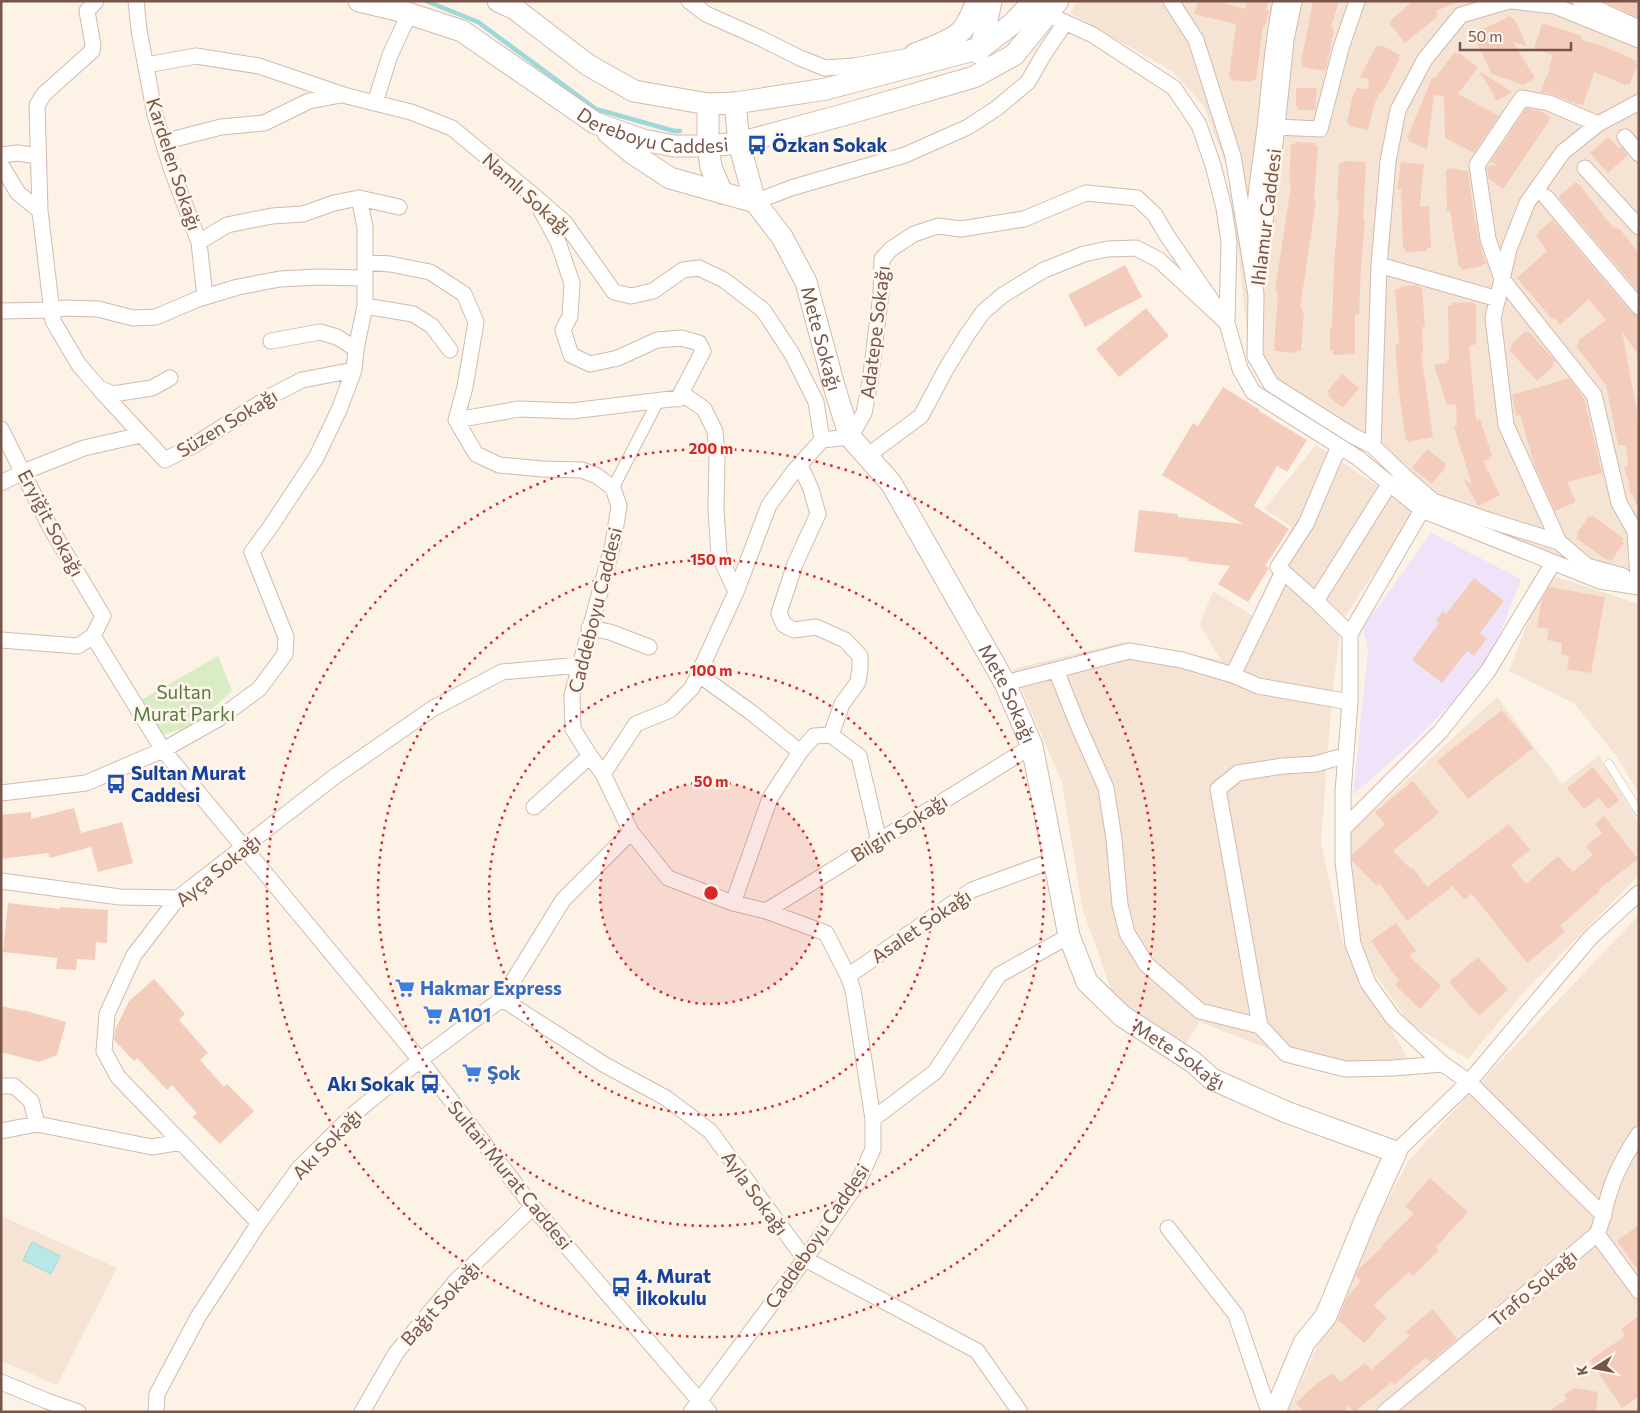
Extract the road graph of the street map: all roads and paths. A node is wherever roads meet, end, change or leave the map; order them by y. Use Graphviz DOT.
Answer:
graph roads {
  1 [pos="96,1"];
  2 [pos="136,1"];
  3 [pos="359,1"];
  4 [pos="498,1"];
  5 [pos="689,1"];
  6 [pos="977,1"];
  7 [pos="991,1"];
  8 [pos="999,1"];
  9 [pos="1171,1"];
  10 [pos="1281,1"];
  11 [pos="1294,1"];
  12 [pos="1357,1"];
  13 [pos="1511,1"];
  14 [pos="1580,1"];
  15 [pos="1047,9"];
  16 [pos="410,14"];
  17 [pos="1639,28"];
  18 [pos="1639,40"];
  19 [pos="981,48"];
  20 [pos="910,56"];
  21 [pos="146,65"];
  22 [pos="962,81"];
  23 [pos="844,84"];
  24 [pos="343,94"];
  25 [pos="1639,102"];
  26 [pos="374,103"];
  27 [pos="734,103"];
  28 [pos="708,104"];
  29 [pos="595,123"];
  30 [pos="1598,124"];
  31 [pos="1277,127"];
  32 [pos="1625,137"];
  33 [pos="163,142"];
  34 [pos="739,143"];
  35 [pos="708,146"];
  36 [pos="1639,154"];
  37 [pos="1,155"];
  38 [pos="38,156"];
  39 [pos="1,165"];
  40 [pos="1585,168"];
  41 [pos="722,193"];
  42 [pos="533,195"];
  43 [pos="1546,197"];
  44 [pos="359,198"];
  45 [pos="755,202"];
  46 [pos="399,207"];
  47 [pos="40,211"];
  48 [pos="1639,227"];
  49 [pos="199,242"];
  50 [pos="365,262"];
  51 [pos="1379,265"];
  52 [pos="365,278"];
  53 [pos="1502,279"];
  54 [pos="1256,295"];
  55 [pos="205,297"];
  56 [pos="1498,299"];
  57 [pos="364,306"];
  58 [pos="1639,307"];
  59 [pos="52,310"];
  60 [pos="1,311"];
  61 [pos="1227,323"];
  62 [pos="271,341"];
  63 [pos="356,350"];
  64 [pos="450,350"];
  65 [pos="354,370"];
  66 [pos="170,378"];
  67 [pos="99,388"];
  68 [pos="678,399"];
  69 [pos="658,401"];
  70 [pos="456,420"];
  71 [pos="1,429"];
  72 [pos="141,435"];
  73 [pos="850,438"];
  74 [pos="822,440"];
  75 [pos="1339,446"];
  76 [pos="1373,446"];
  77 [pos="867,456"];
  78 [pos="800,465"];
  79 [pos="23,472"];
  80 [pos="1,483"];
  81 [pos="1390,483"];
  82 [pos="613,488"];
  83 [pos="1422,510"];
  84 [pos="1559,542"];
  85 [pos="1553,563"];
  86 [pos="1280,570"];
  87 [pos="1639,578"];
  88 [pos="1639,586"];
  89 [pos="736,592"];
  90 [pos="1316,601"];
  91 [pos="589,628"];
  92 [pos="1350,634"];
  93 [pos="93,636"];
  94 [pos="1,640"];
  95 [pos="649,647"];
  96 [pos="580,665"];
  97 [pos="1056,670"];
  98 [pos="698,674"];
  99 [pos="1233,675"];
  100 [pos="1005,683"];
  101 [pos="1350,702"];
  102 [pos="831,735"];
  103 [pos="1032,746"];
  104 [pos="163,750"];
  105 [pos="800,752"];
  106 [pos="1346,755"];
  107 [pos="590,756"];
  108 [pos="1609,764"];
  109 [pos="603,774"];
  110 [pos="1,793"];
  111 [pos="534,807"];
  112 [pos="1639,812"];
  113 [pos="1343,829"];
  114 [pos="631,832"];
  115 [pos="879,841"];
  116 [pos="245,847"];
  117 [pos="1054,860"];
  118 [pos="1,881"];
  119 [pos="1639,893"];
  120 [pos="178,898"];
  121 [pos="733,903"];
  122 [pos="766,911"];
  123 [pos="1069,936"];
  124 [pos="848,976"];
  125 [pos="502,999"];
  126 [pos="1260,1026"];
  127 [pos="420,1060"];
  128 [pos="1443,1064"];
  129 [pos="1469,1082"];
  130 [pos="1,1086"];
  131 [pos="873,1120"];
  132 [pos="37,1124"];
  133 [pos="1,1131"];
  134 [pos="1639,1134"];
  135 [pos="181,1142"];
  136 [pos="1396,1152"];
  137 [pos="533,1207"];
  138 [pos="1604,1216"];
  139 [pos="259,1223"];
  140 [pos="1168,1228"];
  141 [pos="1597,1234"];
  142 [pos="804,1259"];
  143 [pos="1639,1291"];
  144 [pos="1,1382"];
  145 [pos="700,1408"];
  146 [pos="78,1412"];
  147 [pos="156,1412"];
  148 [pos="362,1412"];
  149 [pos="1020,1412"];
  150 [pos="1269,1412"];
  151 [pos="1274,1412"];
  152 [pos="1386,1412"];
  1 -- 38 [label="street, Süzen Sokağı"];
  2 -- 21 [label="street, Kardelen Sokağı"];
  3 -- 16 [label="main road, Dereboyu Caddesi"];
  4 -- 28 [label="main road, Dereboyu Caddesi"];
  5 -- 20 [label="street"];
  6 -- 20 [label="main road"];
  7 -- 19 [label="main road"];
  8 -- 15 [label="main road"];
  9 -- 54 [label="street"];
  10 -- 54 [label="street, Ihlamur Caddesi"];
  11 -- 31 [label="street, Ihlamur Caddesi"];
  12 -- 31 [label="street"];
  13 -- 18 [label="street"];
  13 -- 51 [label="street"];
  14 -- 17 [label="street"];
  15 -- 19 [label="main road, Dereboyu Caddesi"];
  15 -- 22 [label="main road, Dereboyu Caddesi"];
  15 -- 45 [label="street"];
  15 -- 61 [label="street"];
  16 -- 26 [label="street"];
  16 -- 29 [label="main road, Dereboyu Caddesi"];
  19 -- 22 [label="main road"];
  19 -- 23 [label="main road, Dereboyu Caddesi"];
  20 -- 23 [label="main road"];
  21 -- 24 [label="street, Namlı Sokağı"];
  21 -- 33 [label="street, Kardelen Sokağı"];
  22 -- 34 [label="main road, Dereboyu Caddesi"];
  23 -- 27 [label="main road, Dereboyu Caddesi"];
  24 -- 26 [label="street, Namlı Sokağı"];
  24 -- 33 [label="street"];
  25 -- 30 [label="street"];
  26 -- 42 [label="street, Namlı Sokağı"];
  27 -- 28 [label="main road, Dereboyu Caddesi"];
  27 -- 34 [label="main road, Mete Sokağı"];
  28 -- 35 [label="main road"];
  29 -- 35 [label="main road, Dereboyu Caddesi"];
  29 -- 41 [label="main road"];
  30 -- 53 [label="street"];
  30 -- 53 [label="street"];
  31 -- 54 [label="street, Ihlamur Caddesi"];
  32 -- 36 [label="street"];
  33 -- 49 [label="street, Kardelen Sokağı"];
  34 -- 35 [label="main road, Dereboyu Caddesi"];
  34 -- 45 [label="main road, Mete Sokağı"];
  35 -- 41 [label="main road"];
  37 -- 38 [label="street"];
  38 -- 47 [label="street, Süzen Sokağı"];
  39 -- 47 [label="street"];
  40 -- 48 [label="street"];
  41 -- 45 [label="main road"];
  42 -- 68 [label="street"];
  42 -- 74 [label="street, Namlı Sokağı"];
  43 -- 58 [label="street"];
  44 -- 46 [label="street"];
  44 -- 49 [label="street"];
  44 -- 50 [label="street"];
  45 -- 73 [label="main road, Mete Sokağı"];
  47 -- 59 [label="street, Süzen Sokağı"];
  49 -- 55 [label="street, Kardelen Sokağı"];
  50 -- 52 [label="street"];
  50 -- 70 [label="street"];
  51 -- 56 [label="street"];
  51 -- 76 [label="street"];
  52 -- 55 [label="street"];
  52 -- 57 [label="street"];
  53 -- 56 [label="street"];
  53 -- 87 [label="street"];
  54 -- 76 [label="street"];
  55 -- 59 [label="street"];
  56 -- 84 [label="street"];
  57 -- 63 [label="street"];
  57 -- 64 [label="street"];
  59 -- 60 [label="street"];
  59 -- 67 [label="street, Süzen Sokağı"];
  61 -- 73 [label="street, Adatepe Sokağı"];
  61 -- 75 [label="street"];
  61 -- 77 [label="street"];
  62 -- 63 [label="street"];
  63 -- 65 [label="street"];
  65 -- 72 [label="street, Süzen Sokağı"];
  65 -- 104 [label="street"];
  66 -- 67 [label="street"];
  67 -- 72 [label="street, Süzen Sokağı"];
  68 -- 69 [label="street"];
  68 -- 89 [label="street"];
  69 -- 70 [label="street"];
  69 -- 82 [label="street"];
  70 -- 82 [label="street"];
  71 -- 79 [label="street, Eryiğit Sokağı"];
  72 -- 79 [label="street"];
  73 -- 74 [label="street"];
  73 -- 77 [label="main road, Mete Sokağı"];
  74 -- 78 [label="street"];
  75 -- 81 [label="street"];
  75 -- 86 [label="street"];
  76 -- 84 [label="street"];
  77 -- 100 [label="main road, Mete Sokağı"];
  78 -- 89 [label="street"];
  78 -- 102 [label="street"];
  79 -- 80 [label="street"];
  79 -- 93 [label="street, Eryiğit Sokağı"];
  81 -- 83 [label="street"];
  81 -- 90 [label="street"];
  82 -- 91 [label="street, Caddeboyu Caddesi"];
  83 -- 85 [label="street"];
  83 -- 92 [label="street"];
  84 -- 87 [label="street"];
  85 -- 88 [label="street"];
  85 -- 113 [label="street"];
  86 -- 90 [label="street"];
  86 -- 99 [label="street"];
  89 -- 98 [label="street"];
  90 -- 92 [label="street"];
  91 -- 95 [label="street"];
  91 -- 96 [label="street, Caddeboyu Caddesi"];
  92 -- 101 [label="street"];
  93 -- 94 [label="street"];
  93 -- 104 [label="street"];
  96 -- 107 [label="street, Caddeboyu Caddesi"];
  96 -- 116 [label="street, Ayça Sokağı"];
  97 -- 99 [label="street"];
  97 -- 100 [label="street"];
  97 -- 126 [label="street"];
  98 -- 105 [label="street"];
  98 -- 109 [label="street"];
  99 -- 101 [label="street"];
  100 -- 103 [label="main road, Mete Sokağı"];
  101 -- 106 [label="street"];
  102 -- 105 [label="street"];
  102 -- 115 [label="street"];
  103 -- 115 [label="street, Bilgin Sokağı"];
  103 -- 117 [label="main road, Mete Sokağı"];
  104 -- 110 [label="street"];
  104 -- 116 [label="street, Sultan Murat Caddesi"];
  105 -- 121 [label="street"];
  106 -- 113 [label="street"];
  106 -- 126 [label="street"];
  107 -- 109 [label="street, Caddeboyu Caddesi"];
  107 -- 111 [label="street"];
  108 -- 112 [label="lane"];
  109 -- 114 [label="street, Caddeboyu Caddesi"];
  113 -- 128 [label="street"];
  114 -- 121 [label="street, Caddeboyu Caddesi"];
  114 -- 125 [label="street, Akı Sokağı"];
  115 -- 122 [label="street, Bilgin Sokağı"];
  116 -- 120 [label="street, Ayça Sokağı"];
  116 -- 127 [label="street, Sultan Murat Caddesi"];
  117 -- 123 [label="main road, Mete Sokağı"];
  117 -- 124 [label="street, Asalet Sokağı"];
  118 -- 120 [label="street"];
  119 -- 129 [label="street"];
  120 -- 135 [label="street, Ayça Sokağı"];
  121 -- 122 [label="street, Caddeboyu Caddesi"];
  122 -- 124 [label="street, Caddeboyu Caddesi"];
  123 -- 131 [label="street"];
  123 -- 136 [label="main road, Mete Sokağı"];
  124 -- 131 [label="street, Caddeboyu Caddesi"];
  125 -- 127 [label="street, Akı Sokağı"];
  125 -- 142 [label="street, Ayla Sokağı"];
  126 -- 128 [label="street"];
  127 -- 137 [label="street, Sultan Murat Caddesi"];
  127 -- 139 [label="street, Akı Sokağı"];
  128 -- 129 [label="street"];
  129 -- 136 [label="street"];
  129 -- 138 [label="street"];
  130 -- 132 [label="street"];
  131 -- 142 [label="street, Caddeboyu Caddesi"];
  132 -- 133 [label="street"];
  132 -- 135 [label="street"];
  134 -- 138 [label="street, Trafo Sokağı"];
  135 -- 139 [label="street, Ayça Sokağı"];
  136 -- 151 [label="main road"];
  137 -- 145 [label="street, Sultan Murat Caddesi"];
  137 -- 148 [label="street, Bağıt Sokağı"];
  138 -- 141 [label="street, Trafo Sokağı"];
  139 -- 147 [label="street, Akı Sokağı"];
  140 -- 150 [label="street"];
  141 -- 143 [label="street"];
  141 -- 152 [label="street, Trafo Sokağı"];
  142 -- 145 [label="street, Caddeboyu Caddesi"];
  142 -- 149 [label="street, Ayla Sokağı"];
  144 -- 146 [label="street"];
}
